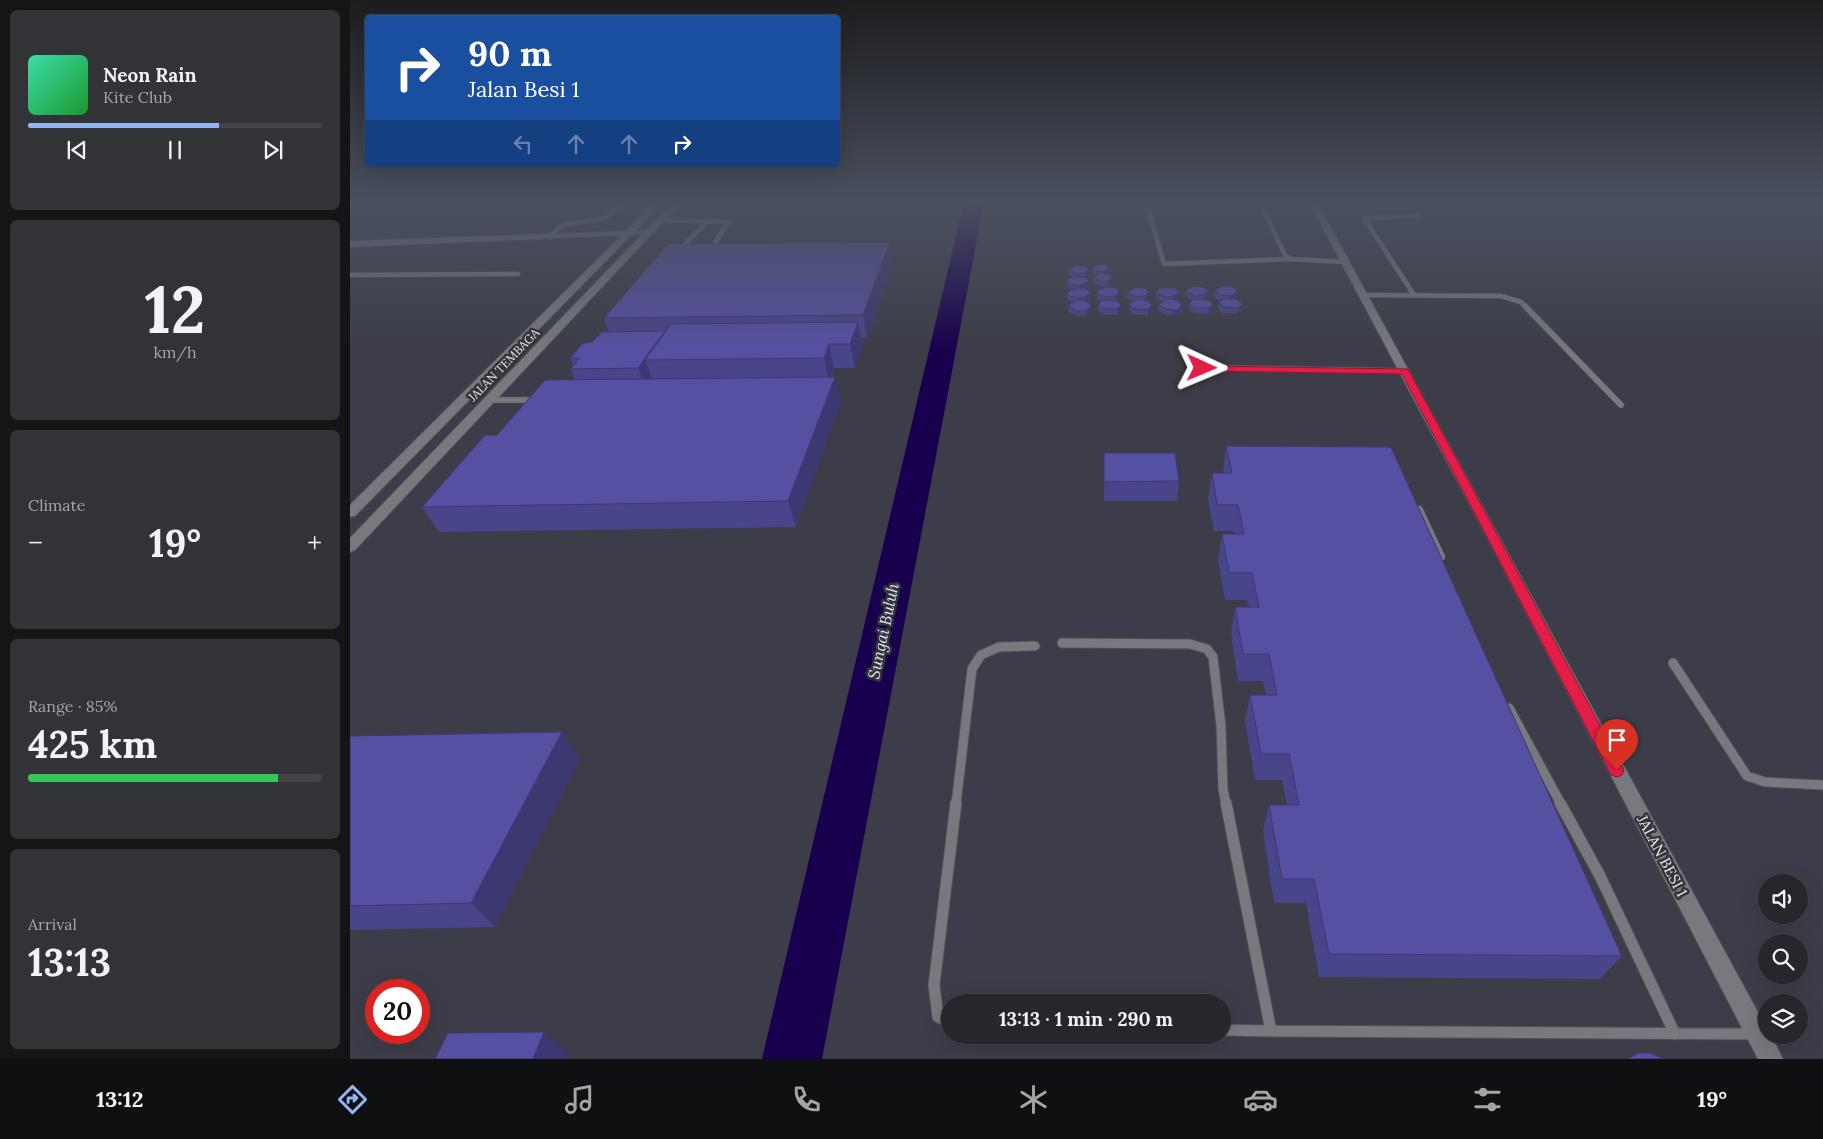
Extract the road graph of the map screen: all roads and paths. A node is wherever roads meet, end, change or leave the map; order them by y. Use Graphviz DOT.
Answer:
graph roads {
  1 [pos="612,251"];
  2 [pos="632,251"];
  3 [pos="1160,251"];
  4 [pos="1284,251"];
  5 [pos="1340,251"];
  6 [pos="1386,251"];
  7 [pos="1291,259"];
  8 [pos="1346,262"];
  9 [pos="518,274"];
  10 [pos="350,275"];
  11 [pos="1364,295"];
  12 [pos="1414,295"];
  13 [pos="1202,368"];
  14 [pos="1405,371"];
  15 [pos="490,400"];
  16 [pos="548,400"];
  17 [pos="1621,405"];
  18 [pos="1414,500"];
  19 [pos="350,513"];
  20 [pos="350,547"];
  21 [pos="1446,570"];
  22 [pos="1062,643"];
  23 [pos="1035,646"];
  24 [pos="1673,663"];
  25 [pos="1505,700"];
  26 [pos="1823,785"];
  27 [pos="941,1018"];
  28 [pos="1231,1030"];
  29 [pos="1271,1031"];
  30 [pos="1675,1034"];
  31 [pos="1757,1034"];
  32 [pos="1771,1059"];
  1 -- 19 [label="street, JALAN TEMBAGA"];
  2 -- 15 [label="street, JALAN TEMBAGA"];
  3 -- 7 [label="lane"];
  4 -- 7 [label="lane"];
  5 -- 8 [label="street, JALAN BESI 1"];
  6 -- 12 [label="lane"];
  7 -- 8 [label="lane"];
  8 -- 11 [label="street, JALAN BESI 1"];
  9 -- 10 [label="lane"];
  11 -- 12 [label="lane"];
  11 -- 14 [label="street, JALAN BESI 1"];
  12 -- 17 [label="lane"];
  13 -- 14 [label="lane"];
  14 -- 31 [label="street, JALAN BESI 1"];
  15 -- 16 [label="lane"];
  15 -- 20 [label="street, JALAN TEMBAGA"];
  18 -- 21 [label="lane"];
  22 -- 29 [label="lane"];
  23 -- 27 [label="lane"];
  24 -- 26 [label="lane"];
  25 -- 30 [label="lane"];
  28 -- 29 [label="lane"];
  29 -- 30 [label="lane"];
  30 -- 31 [label="lane"];
  31 -- 32 [label="street, JALAN BESI 1"];
}
